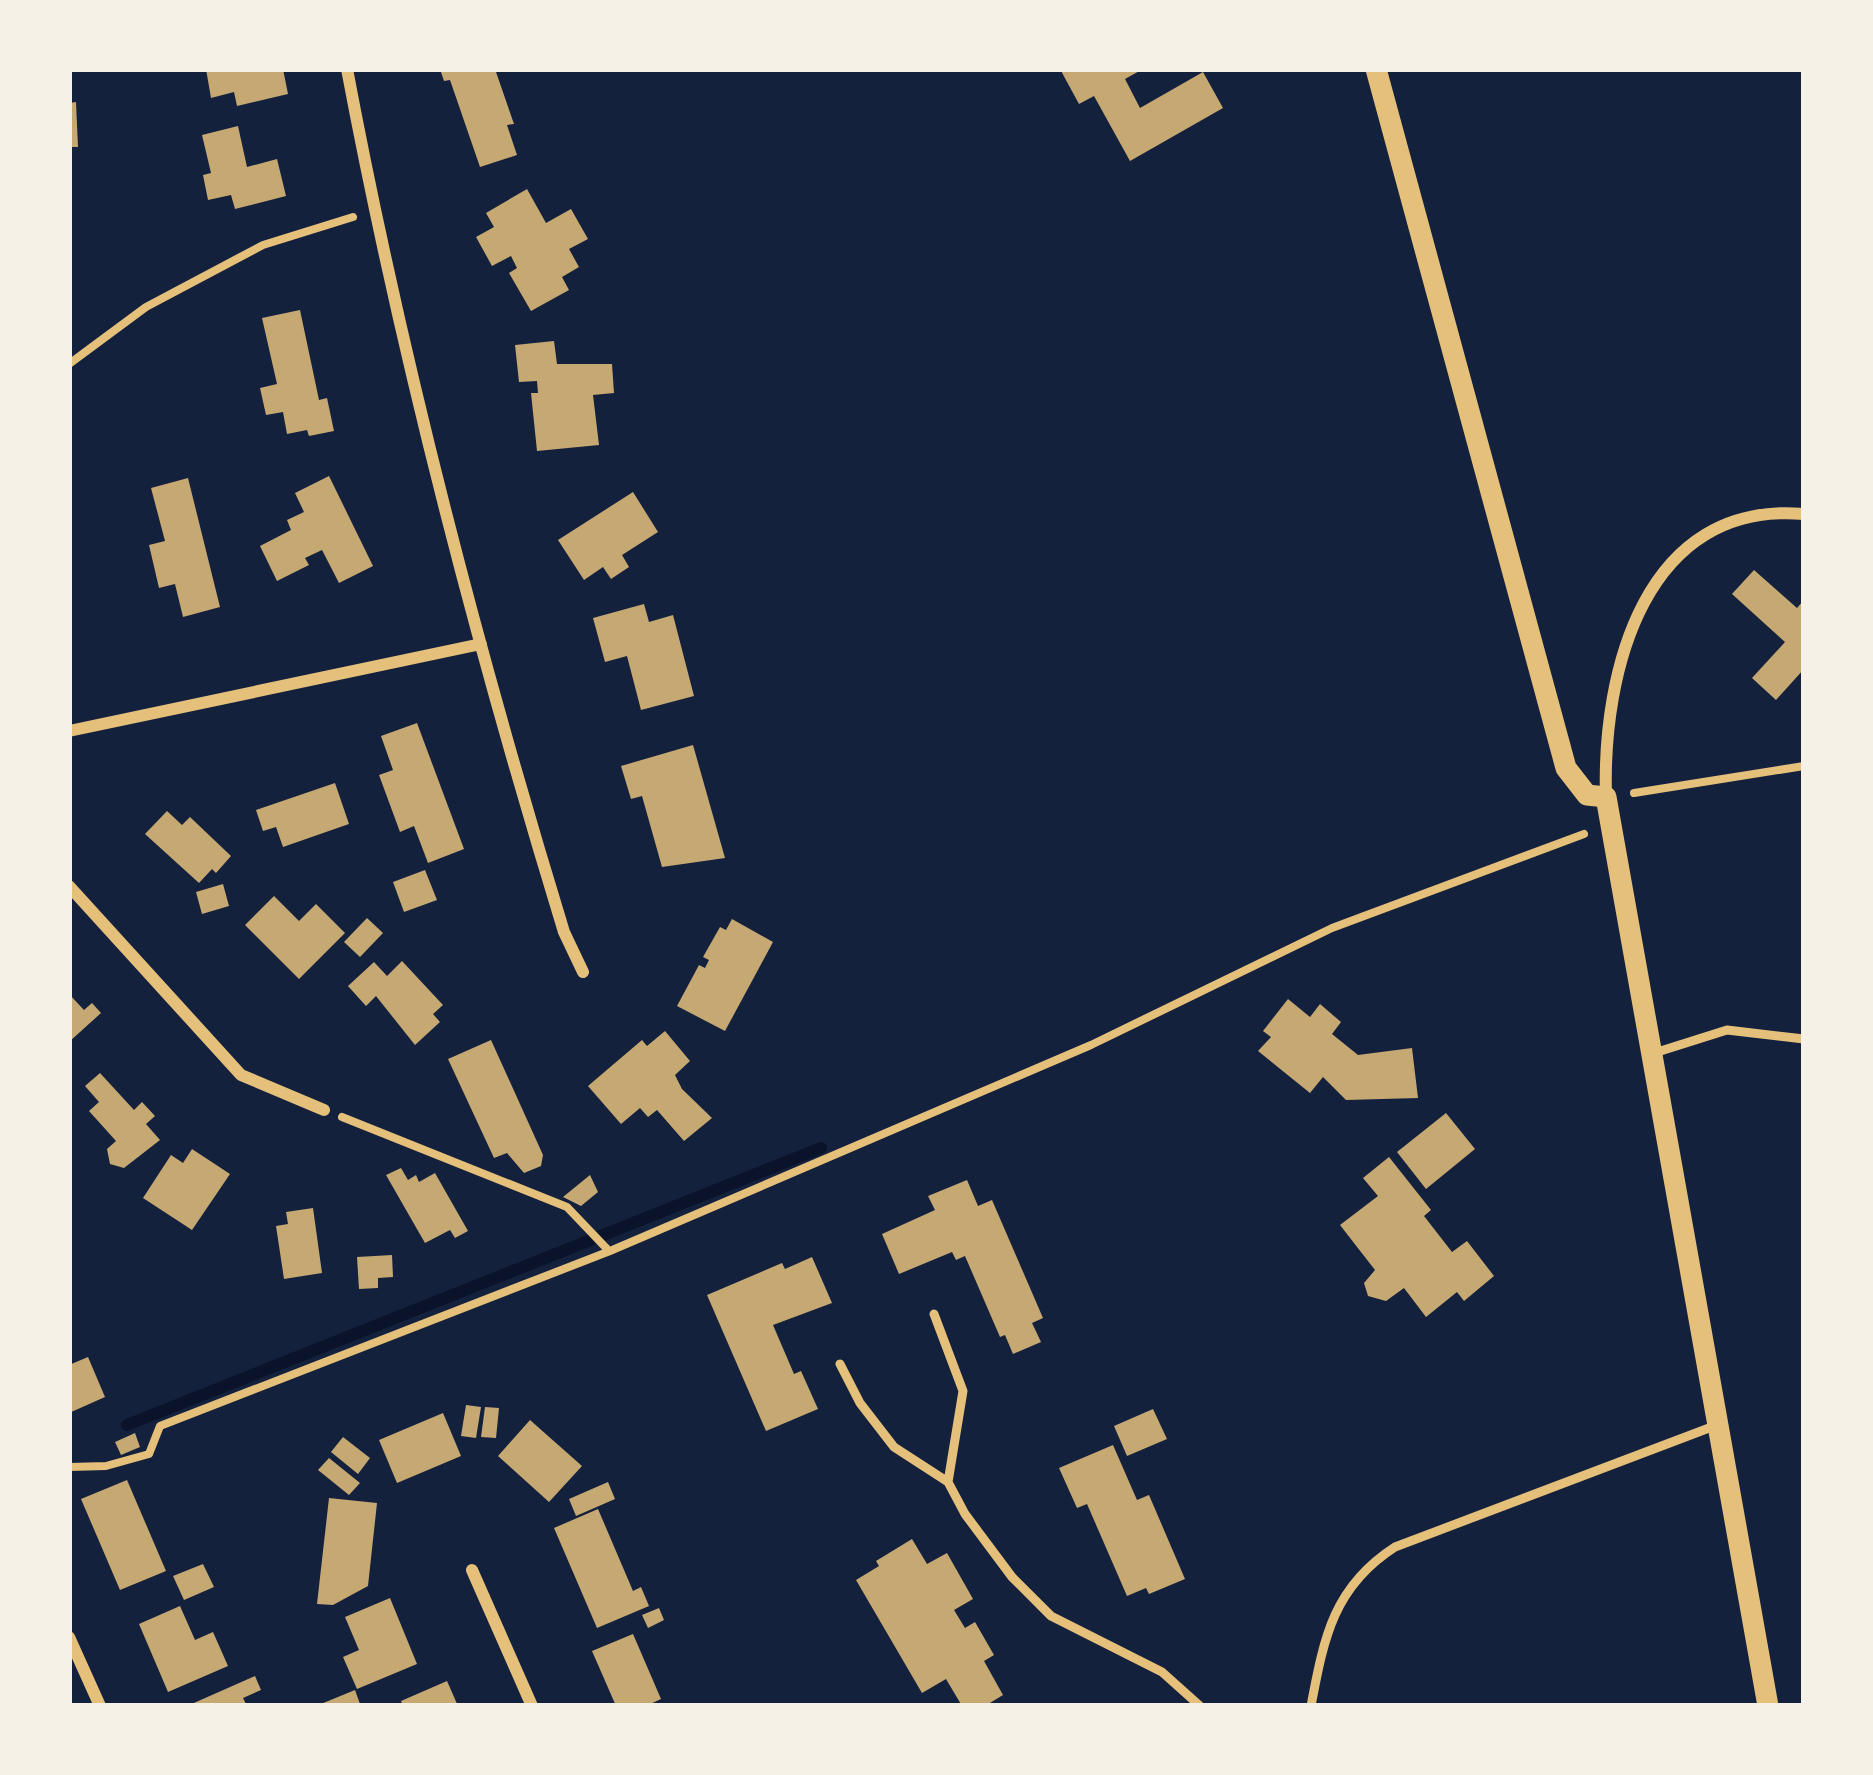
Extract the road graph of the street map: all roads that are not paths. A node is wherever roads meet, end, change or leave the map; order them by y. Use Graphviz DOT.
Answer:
graph roads {
  1 [pos="347,69"];
  2 [pos="1376,69"];
  3 [pos="1804,514"];
  4 [pos="481,644"];
  5 [pos="69,731"];
  6 [pos="1606,797"];
  7 [pos="69,886"];
  8 [pos="584,972"];
  9 [pos="1804,1039"];
  10 [pos="1651,1054"];
  11 [pos="324,1110"];
  12 [pos="934,1314"];
  13 [pos="840,1364"];
  14 [pos="1717,1425"];
  15 [pos="947,1482"];
  16 [pos="472,1570"];
  17 [pos="69,1637"];
  18 [pos="100,1706"];
  19 [pos="532,1706"];
  20 [pos="1200,1706"];
  21 [pos="1311,1706"];
  22 [pos="1768,1706"];
  1 -- 4 [label="street"];
  2 -- 6 [label="street"];
  3 -- 6 [label="street"];
  4 -- 5 [label="street"];
  4 -- 8 [label="street"];
  6 -- 10 [label="street"];
  7 -- 11 [label="street"];
  9 -- 10 [label="lane"];
  10 -- 14 [label="street"];
  12 -- 15 [label="lane"];
  13 -- 15 [label="lane"];
  14 -- 21 [label="lane"];
  14 -- 22 [label="street"];
  15 -- 20 [label="lane"];
  16 -- 19 [label="street"];
  17 -- 18 [label="street"];
}
